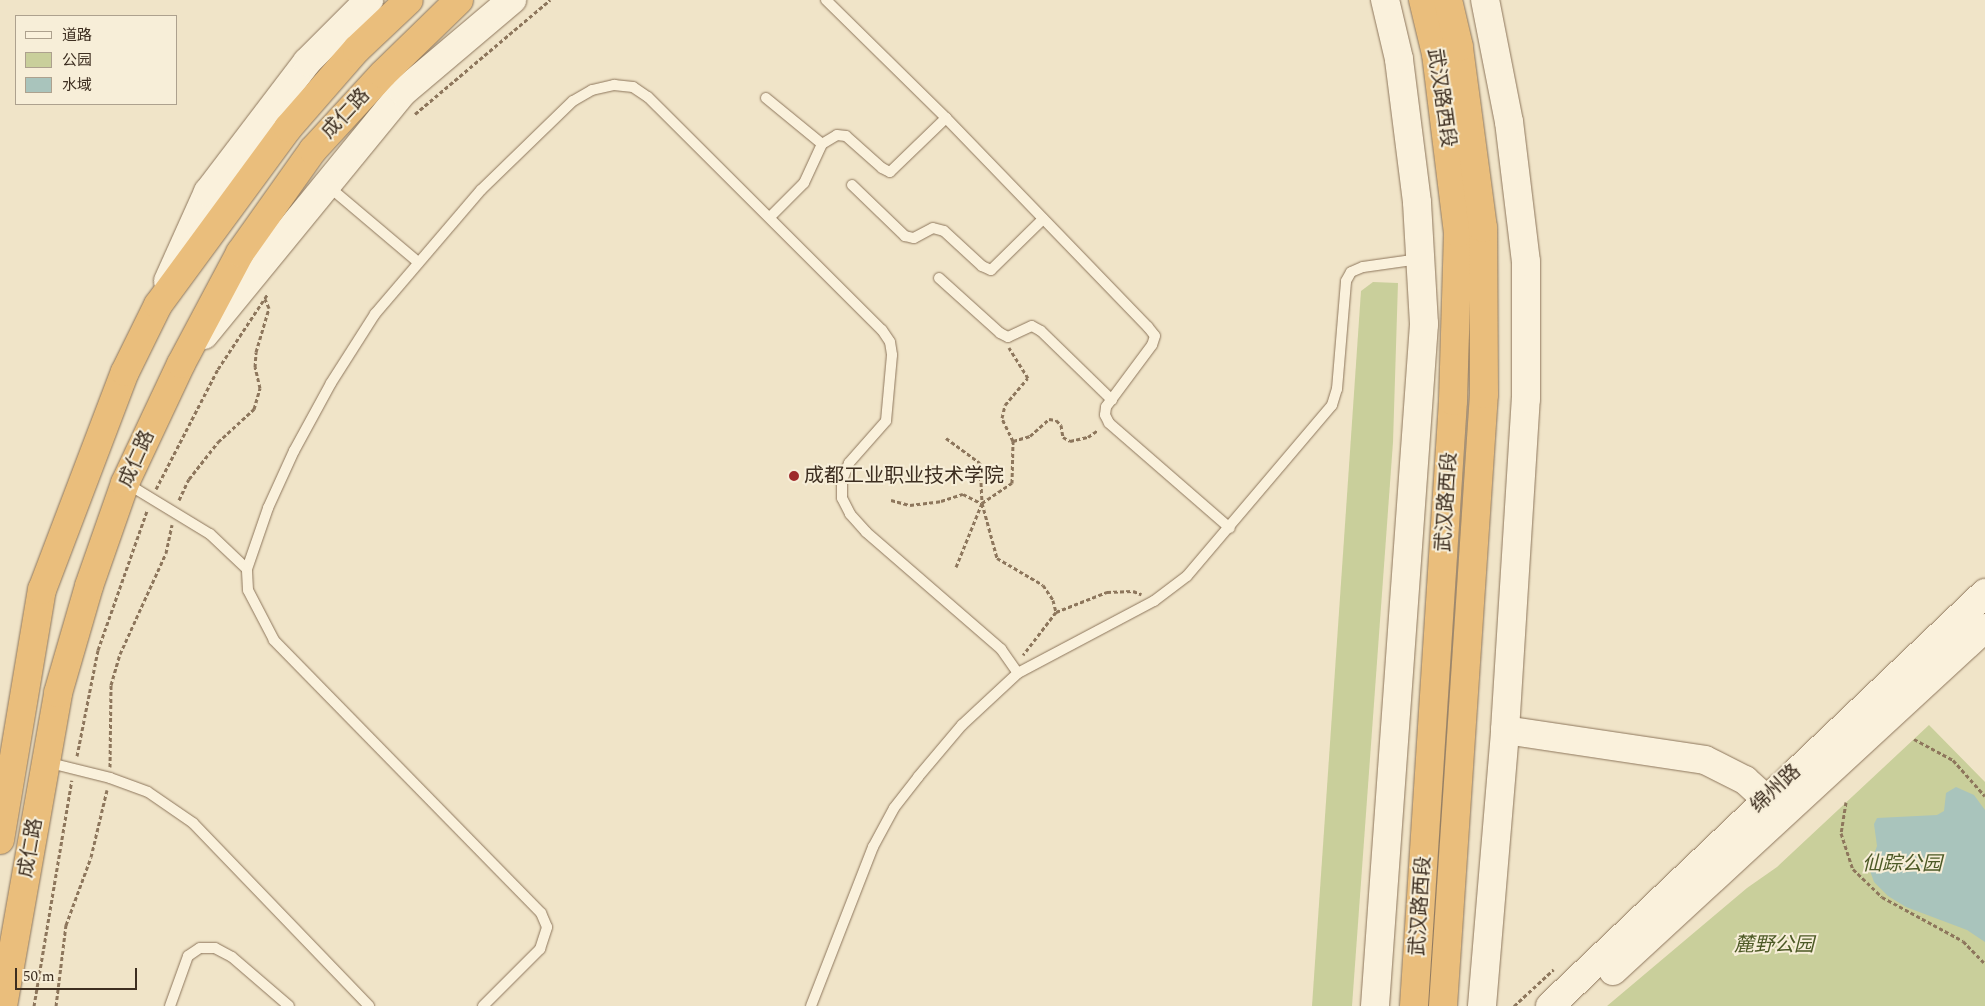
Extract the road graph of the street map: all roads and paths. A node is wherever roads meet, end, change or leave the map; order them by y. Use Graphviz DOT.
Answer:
graph roads {
  1 [pos="369,0"];
  2 [pos="409,0"];
  3 [pos="459,0"];
  4 [pos="512,0"];
  5 [pos="550,0"];
  6 [pos="826,0"];
  7 [pos="1385,0"];
  8 [pos="1423,0"];
  9 [pos="1448,0"];
  10 [pos="1486,0"];
  11 [pos="766,98"];
  12 [pos="946,118"];
  13 [pos="410,119"];
  14 [pos="822,144"];
  15 [pos="325,184"];
  16 [pos="852,185"];
  17 [pos="770,217"];
  18 [pos="1043,219"];
  19 [pos="1420,259"];
  20 [pos="418,262"];
  21 [pos="939,278"];
  22 [pos="270,290"];
  23 [pos="265,298"];
  24 [pos="158,306"];
  25 [pos="1008,337"];
  26 [pos="181,364"];
  27 [pos="1112,400"];
  28 [pos="1109,423"];
  29 [pos="946,438"];
  30 [pos="1013,441"];
  31 [pos="125,483"];
  32 [pos="152,497"];
  33 [pos="891,500"];
  34 [pos="982,503"];
  35 [pos="175,510"];
  36 [pos="1230,528"];
  37 [pos="956,567"];
  38 [pos="247,569"];
  39 [pos="1985,593"];
  40 [pos="1154,601"];
  41 [pos="1056,612"];
  42 [pos="1985,628"];
  43 [pos="1018,673"];
  44 [pos="1505,730"];
  45 [pos="1914,739"];
  46 [pos="46,762"];
  47 [pos="74,770"];
  48 [pos="110,778"];
  49 [pos="1985,796"];
  50 [pos="1846,802"];
  51 [pos="1774,806"];
  52 [pos="0,840"];
  53 [pos="1985,964"];
  54 [pos="1571,991"];
  55 [pos="3,1006"];
  56 [pos="34,1006"];
  57 [pos="56,1006"];
  58 [pos="170,1006"];
  59 [pos="289,1006"];
  60 [pos="369,1006"];
  61 [pos="483,1006"];
  62 [pos="811,1006"];
  63 [pos="1375,1006"];
  64 [pos="1414,1006"];
  65 [pos="1443,1006"];
  66 [pos="1482,1006"];
  67 [pos="1514,1006"];
  68 [pos="1550,1006"];
  1 -- 24 [label="main road"];
  2 -- 24 [label="highway, 成仁路"];
  3 -- 26 [label="highway, 成仁路"];
  4 -- 15 [label="main road"];
  5 -- 13 [label="path"];
  6 -- 12 [label="lane"];
  7 -- 19 [label="main road"];
  8 -- 64 [label="highway, 武汉路西段"];
  9 -- 65 [label="highway, 武汉路西段"];
  10 -- 44 [label="main road"];
  11 -- 14 [label="lane"];
  12 -- 14 [label="lane"];
  12 -- 18 [label="lane"];
  14 -- 17 [label="lane"];
  15 -- 20 [label="lane"];
  15 -- 26 [label="main road"];
  16 -- 18 [label="lane"];
  17 -- 20 [label="lane"];
  17 -- 43 [label="lane"];
  18 -- 27 [label="lane"];
  19 -- 36 [label="lane"];
  19 -- 63 [label="main road"];
  20 -- 38 [label="lane"];
  21 -- 25 [label="lane"];
  22 -- 23 [label="path"];
  23 -- 32 [label="path"];
  23 -- 35 [label="path"];
  24 -- 52 [label="highway, 成仁路"];
  25 -- 27 [label="lane"];
  25 -- 30 [label="path"];
  26 -- 31 [label="highway, 成仁路"];
  27 -- 28 [label="lane"];
  28 -- 30 [label="path"];
  28 -- 36 [label="lane"];
  29 -- 34 [label="path"];
  30 -- 34 [label="path"];
  31 -- 32 [label="lane"];
  31 -- 46 [label="highway, 成仁路"];
  32 -- 35 [label="lane"];
  32 -- 47 [label="path"];
  33 -- 34 [label="path"];
  34 -- 37 [label="path"];
  34 -- 41 [label="path"];
  35 -- 38 [label="lane"];
  35 -- 48 [label="path"];
  36 -- 40 [label="lane"];
  38 -- 61 [label="lane"];
  39 -- 51 [label="main road, 绵州路"];
  40 -- 41 [label="path"];
  40 -- 43 [label="lane"];
  41 -- 43 [label="path"];
  42 -- 51 [label="main road, 绵州路"];
  43 -- 62 [label="lane"];
  44 -- 51 [label="main road"];
  44 -- 66 [label="main road"];
  45 -- 49 [label="path"];
  46 -- 47 [label="lane"];
  46 -- 55 [label="highway, 成仁路"];
  47 -- 48 [label="lane"];
  47 -- 56 [label="path"];
  48 -- 57 [label="path"];
  48 -- 60 [label="lane"];
  50 -- 53 [label="path"];
  51 -- 54 [label="main road, 绵州路"];
  54 -- 67 [label="path"];
  54 -- 68 [label="main road, 绵州路"];
  58 -- 59 [label="lane"];
}
